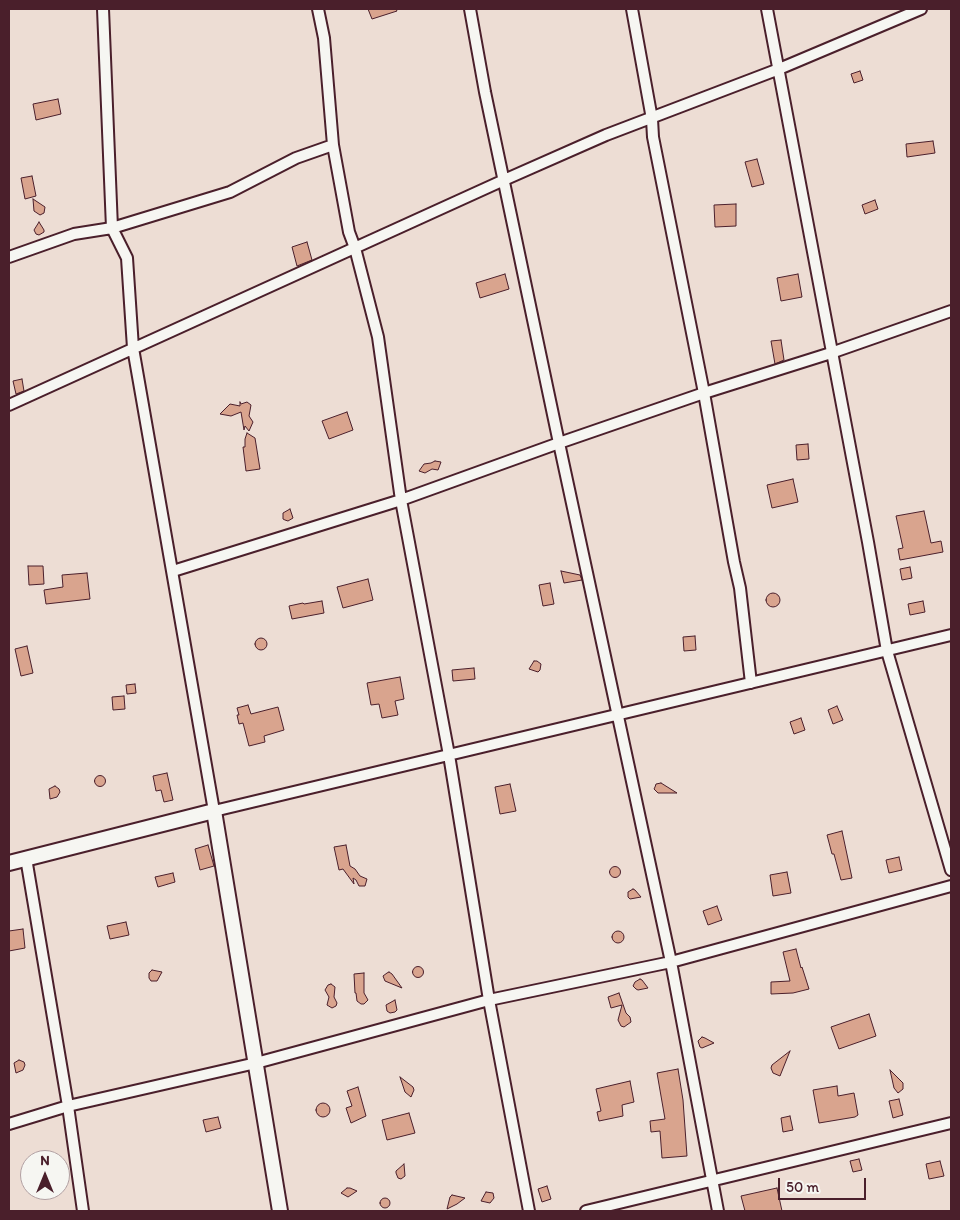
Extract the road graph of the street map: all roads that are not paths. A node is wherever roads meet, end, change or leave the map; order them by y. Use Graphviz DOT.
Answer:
graph roads {
  1 [pos="103,9"];
  2 [pos="318,9"];
  3 [pos="470,9"];
  4 [pos="632,9"];
  5 [pos="767,9"];
  6 [pos="921,9"];
  7 [pos="780,69"];
  8 [pos="652,119"];
  9 [pos="333,145"];
  10 [pos="504,180"];
  11 [pos="112,228"];
  12 [pos="355,248"];
  13 [pos="9,257"];
  14 [pos="951,311"];
  15 [pos="133,348"];
  16 [pos="831,352"];
  17 [pos="704,393"];
  18 [pos="9,405"];
  19 [pos="558,443"];
  20 [pos="401,500"];
  21 [pos="173,571"];
  22 [pos="951,635"];
  23 [pos="886,651"];
  24 [pos="751,683"];
  25 [pos="618,714"];
  26 [pos="449,755"];
  27 [pos="214,811"];
  28 [pos="26,858"];
  29 [pos="9,863"];
  30 [pos="951,870"];
  31 [pos="951,886"];
  32 [pos="670,962"];
  33 [pos="489,1000"];
  34 [pos="256,1063"];
  35 [pos="68,1106"];
  36 [pos="951,1123"];
  37 [pos="9,1124"];
  38 [pos="712,1181"];
  39 [pos="84,1211"];
  40 [pos="280,1211"];
  41 [pos="528,1211"];
  42 [pos="586,1211"];
  43 [pos="718,1211"];
  1 -- 11 [label="street"];
  2 -- 9 [label="street"];
  3 -- 10 [label="street"];
  4 -- 8 [label="street"];
  5 -- 7 [label="street"];
  6 -- 7 [label="street"];
  7 -- 8 [label="street"];
  7 -- 16 [label="street"];
  8 -- 10 [label="street"];
  8 -- 17 [label="street"];
  9 -- 11 [label="street"];
  9 -- 12 [label="street"];
  10 -- 12 [label="street"];
  10 -- 19 [label="street"];
  11 -- 13 [label="street"];
  11 -- 15 [label="street"];
  12 -- 15 [label="street"];
  12 -- 20 [label="street"];
  14 -- 16 [label="street"];
  15 -- 18 [label="street"];
  15 -- 21 [label="street"];
  16 -- 17 [label="street"];
  16 -- 23 [label="street"];
  17 -- 19 [label="street"];
  17 -- 24 [label="street"];
  19 -- 20 [label="street"];
  19 -- 25 [label="street"];
  20 -- 21 [label="street"];
  20 -- 26 [label="street"];
  21 -- 27 [label="street"];
  22 -- 23 [label="street"];
  23 -- 24 [label="street"];
  23 -- 30 [label="street"];
  24 -- 25 [label="street"];
  25 -- 26 [label="street"];
  25 -- 32 [label="street"];
  26 -- 27 [label="street"];
  26 -- 33 [label="street"];
  27 -- 28 [label="street"];
  27 -- 34 [label="street"];
  28 -- 29 [label="street"];
  28 -- 35 [label="street"];
  31 -- 32 [label="street"];
  32 -- 33 [label="street"];
  32 -- 38 [label="street"];
  33 -- 34 [label="street"];
  33 -- 41 [label="street"];
  34 -- 35 [label="street"];
  34 -- 40 [label="street"];
  35 -- 37 [label="street"];
  35 -- 39 [label="street"];
  36 -- 38 [label="street"];
  38 -- 42 [label="street"];
  38 -- 43 [label="street"];
}
